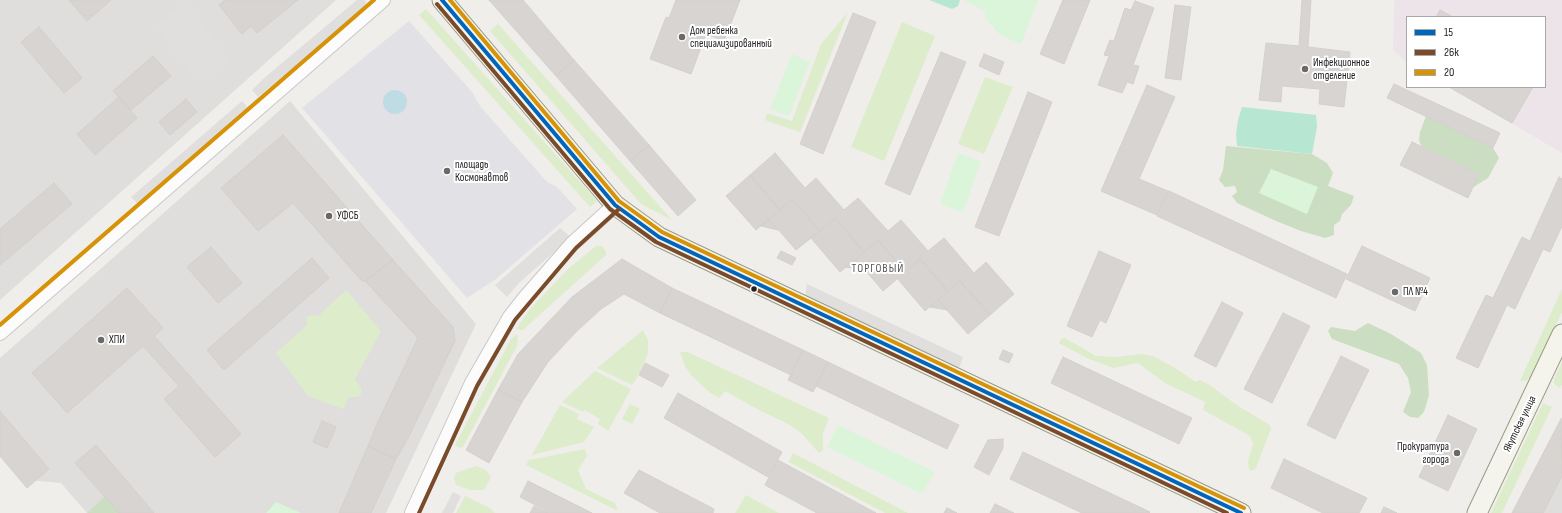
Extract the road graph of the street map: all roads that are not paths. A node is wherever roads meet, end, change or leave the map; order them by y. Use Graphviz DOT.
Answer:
graph roads {
  1 [pos="383,0"];
  2 [pos="442,0"];
  3 [pos="616,205"];
  4 [pos="0,333"];
  5 [pos="1562,334"];
  6 [pos="412,513"];
  7 [pos="1242,513"];
  8 [pos="1477,513"];
  1 -- 4 [label="street"];
  2 -- 3 [label="main road"];
  3 -- 6 [label="street"];
  3 -- 7 [label="main road"];
  5 -- 8 [label="main road, Якутская улица"];
}
